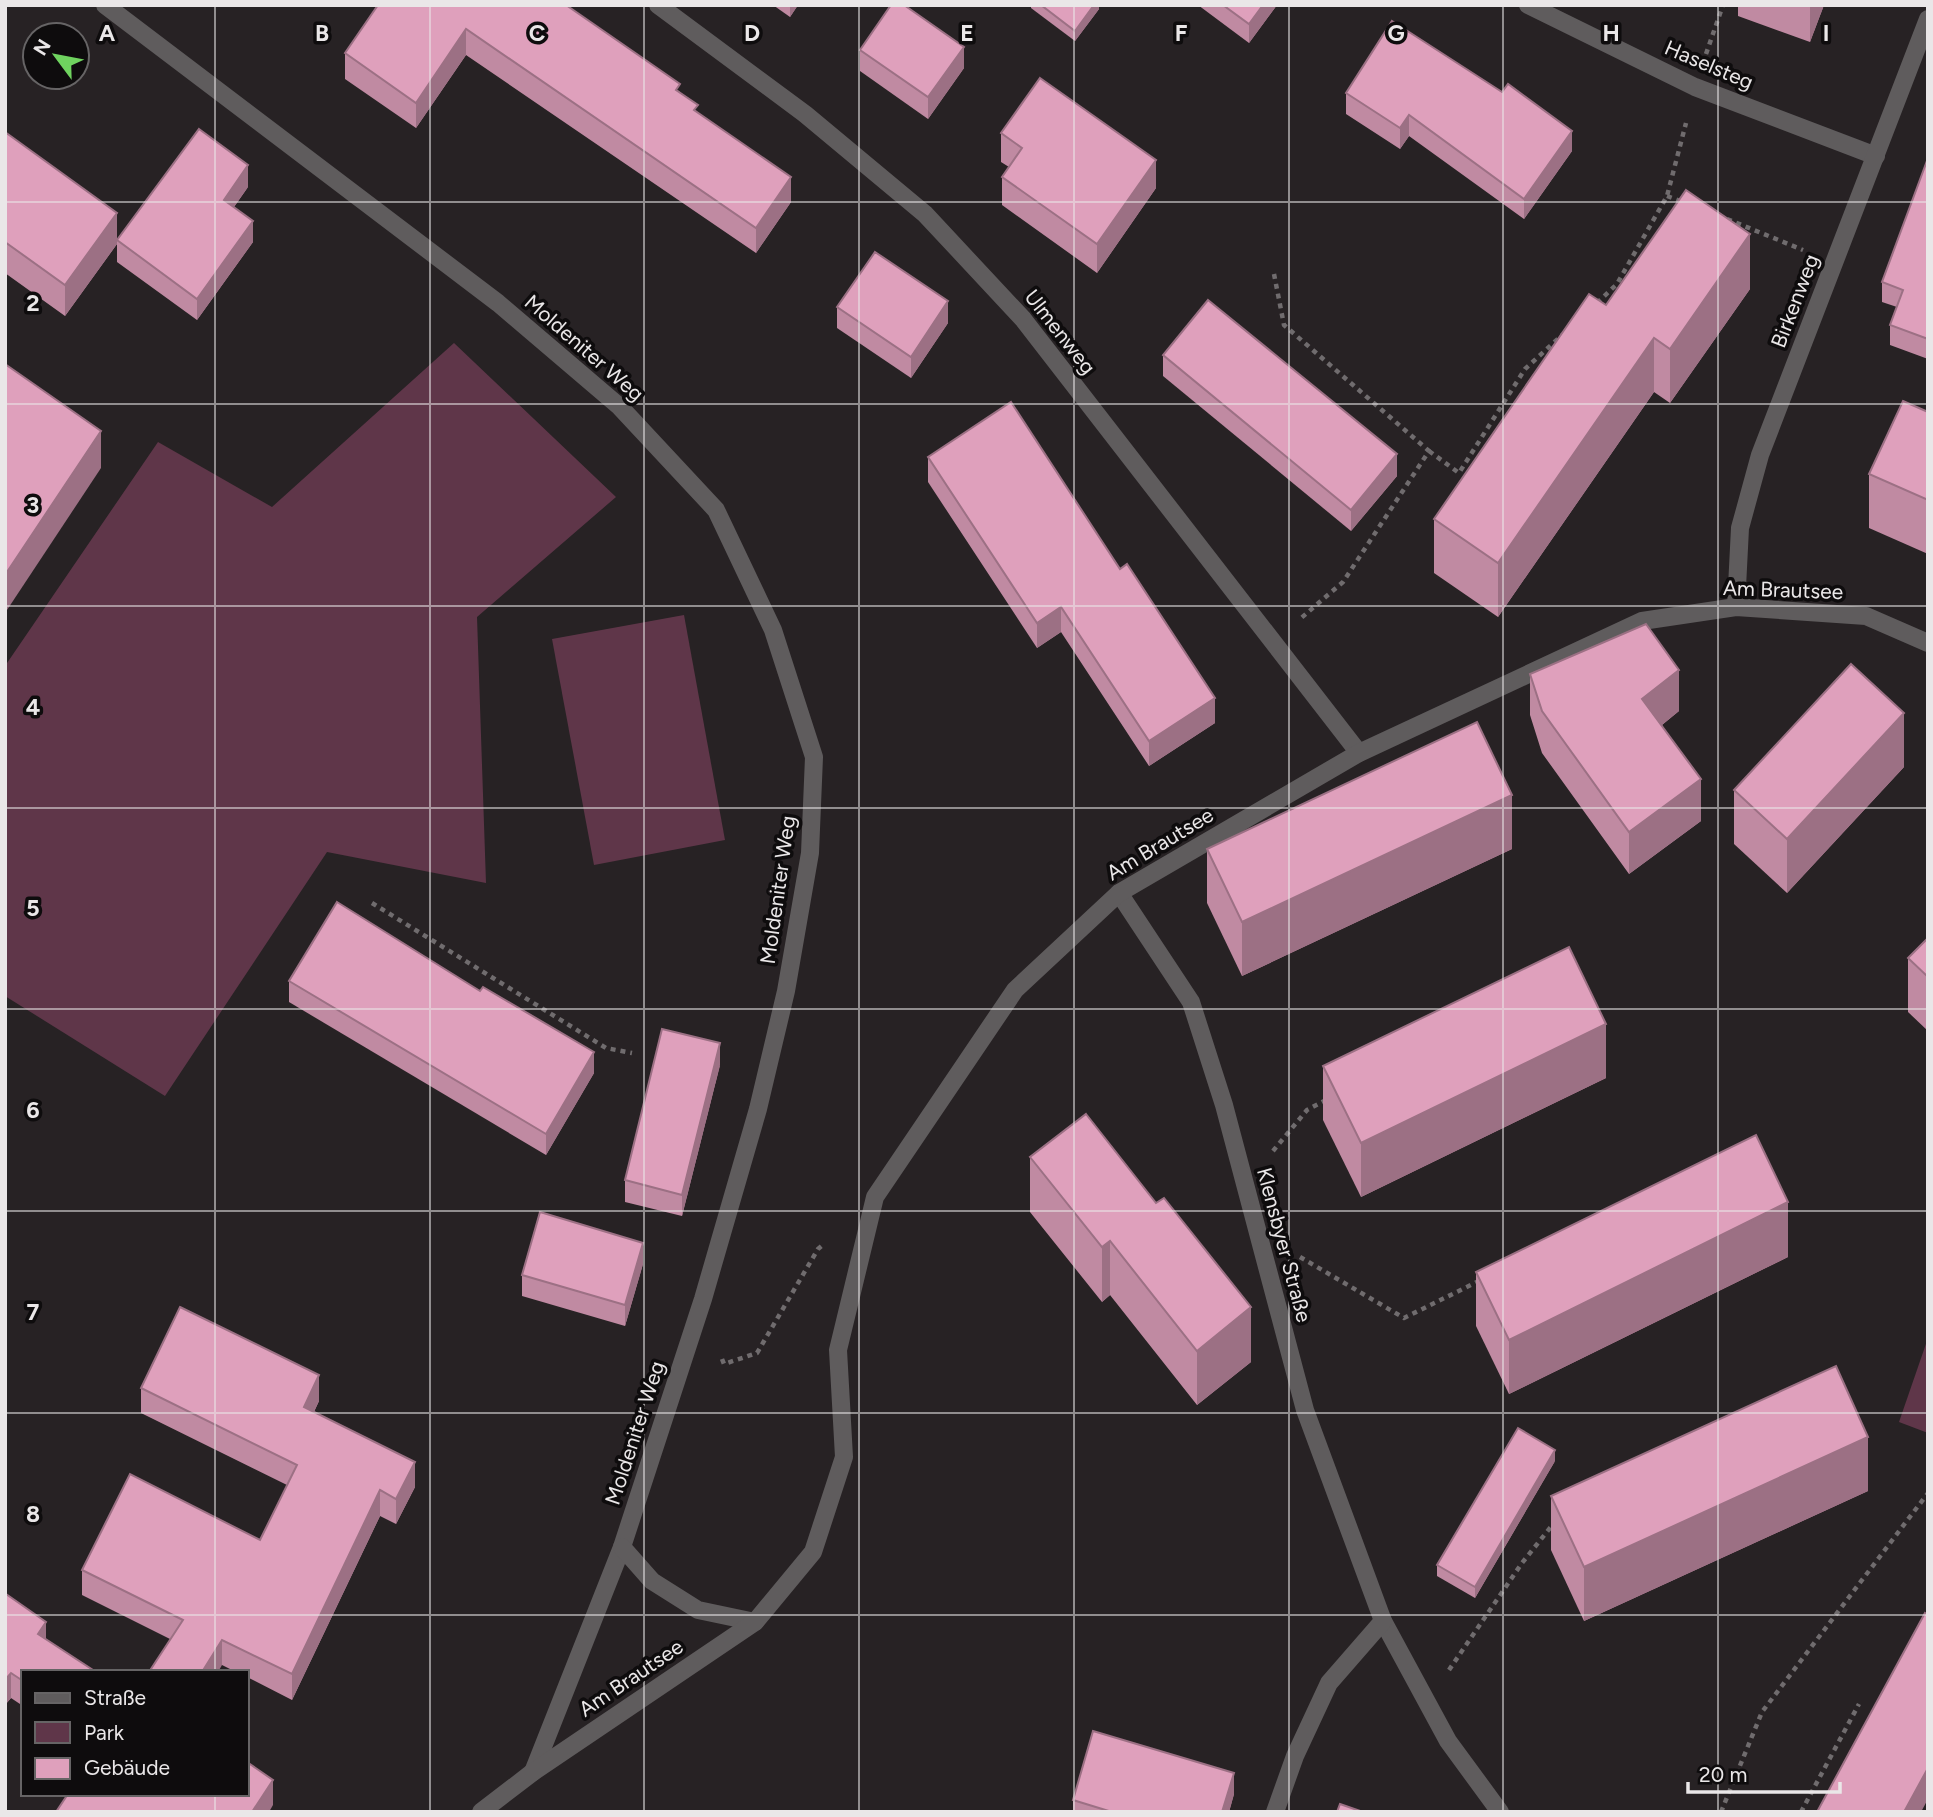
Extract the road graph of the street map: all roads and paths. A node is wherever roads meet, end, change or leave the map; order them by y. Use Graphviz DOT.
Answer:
graph roads {
  1 [pos="105,5"];
  2 [pos="658,5"];
  3 [pos="1528,5"];
  4 [pos="1723,5"];
  5 [pos="1928,19"];
  6 [pos="1695,87"];
  7 [pos="1876,156"];
  8 [pos="1667,195"];
  9 [pos="1693,206"];
  10 [pos="1719,216"];
  11 [pos="1835,262"];
  12 [pos="1274,274"];
  13 [pos="1586,312"];
  14 [pos="1566,331"];
  15 [pos="1429,452"];
  16 [pos="1736,607"];
  17 [pos="1272,643"];
  18 [pos="1928,643"];
  19 [pos="1359,753"];
  20 [pos="1119,893"];
  21 [pos="372,903"];
  22 [pos="632,1053"];
  23 [pos="1331,1098"];
  24 [pos="1238,1160"];
  25 [pos="828,1240"];
  26 [pos="1264,1261"];
  27 [pos="1490,1275"];
  28 [pos="703,1299"];
  29 [pos="1928,1493"];
  30 [pos="1558,1519"];
  31 [pos="622,1547"];
  32 [pos="1383,1621"];
  33 [pos="755,1622"];
  34 [pos="1417,1685"];
  35 [pos="1859,1704"];
  36 [pos="533,1772"];
  37 [pos="481,1812"];
  38 [pos="1275,1812"];
  39 [pos="1500,1812"];
  40 [pos="1721,1812"];
  41 [pos="1801,1812"];
  1 -- 28 [label="street, Moldeniter Weg"];
  2 -- 17 [label="street, Ulmenweg"];
  3 -- 6 [label="street, Haselsteg"];
  4 -- 6 [label="path"];
  5 -- 7 [label="street, Birkenweg"];
  6 -- 7 [label="street, Haselsteg"];
  6 -- 8 [label="path"];
  7 -- 11 [label="street, Birkenweg"];
  8 -- 9 [label="path"];
  8 -- 13 [label="path"];
  10 -- 11 [label="path"];
  11 -- 16 [label="street, Birkenweg"];
  12 -- 15 [label="path"];
  14 -- 15 [label="path"];
  15 -- 17 [label="path"];
  16 -- 18 [label="street, Am Brautsee"];
  16 -- 19 [label="street, Am Brautsee"];
  17 -- 19 [label="street, Ulmenweg"];
  19 -- 20 [label="street, Am Brautsee"];
  20 -- 24 [label="street, Klensbyer Straße"];
  20 -- 33 [label="street, Am Brautsee"];
  21 -- 22 [label="path"];
  23 -- 24 [label="path"];
  24 -- 26 [label="street, Klensbyer Straße"];
  25 -- 28 [label="path"];
  26 -- 27 [label="path"];
  26 -- 32 [label="street, Klensbyer Straße"];
  28 -- 31 [label="street, Moldeniter Weg"];
  29 -- 40 [label="path"];
  30 -- 34 [label="path"];
  31 -- 33 [label="street"];
  31 -- 36 [label="street, Moldeniter Weg"];
  32 -- 34 [label="street, Klensbyer Straße"];
  32 -- 38 [label="street"];
  33 -- 36 [label="street, Am Brautsee"];
  34 -- 39 [label="street, Klensbyer Straße"];
  35 -- 41 [label="path"];
  36 -- 37 [label="street"];
}
